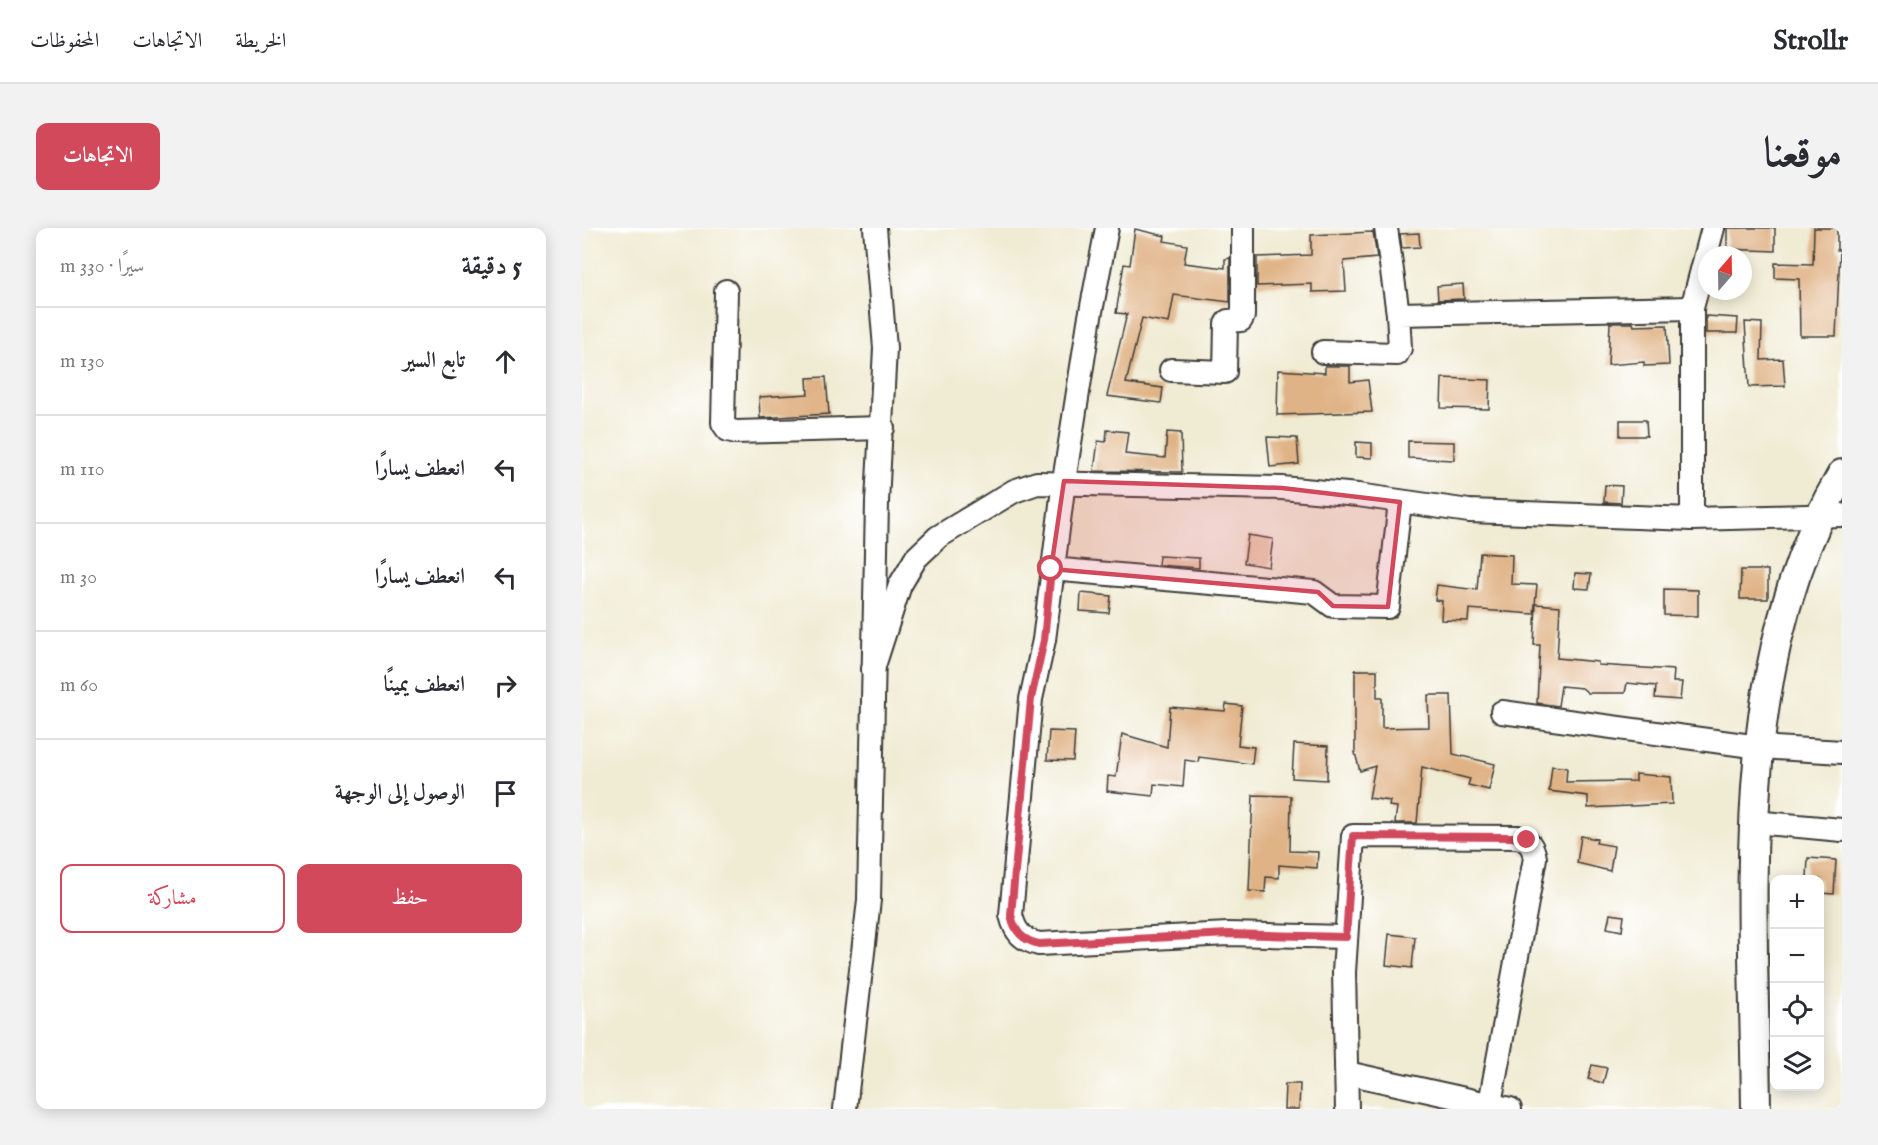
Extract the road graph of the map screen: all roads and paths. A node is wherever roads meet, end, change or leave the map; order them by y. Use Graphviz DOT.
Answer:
graph roads {
  1 [pos="875,228"];
  2 [pos="1107,228"];
  3 [pos="1243,228"];
  4 [pos="1386,228"];
  5 [pos="1713,228"];
  6 [pos="726,291"];
  7 [pos="1692,308"];
  8 [pos="1398,314"];
  9 [pos="1323,352"];
  10 [pos="1171,370"];
  11 [pos="883,428"];
  12 [pos="1842,474"];
  13 [pos="1064,482"];
  14 [pos="1400,502"];
  15 [pos="1831,515"];
  16 [pos="1692,519"];
  17 [pos="1051,569"];
  18 [pos="873,669"];
  19 [pos="1502,712"];
  20 [pos="1759,747"];
  21 [pos="1842,752"];
  22 [pos="1754,822"];
  23 [pos="1842,830"];
  24 [pos="1346,937"];
  25 [pos="1347,1073"];
  26 [pos="1489,1106"];
  27 [pos="844,1109"];
  28 [pos="1347,1109"];
  29 [pos="1510,1109"];
  30 [pos="1756,1109"];
  1 -- 11 [label="street"];
  2 -- 13 [label="street"];
  3 -- 10 [label="street"];
  4 -- 8 [label="street"];
  5 -- 7 [label="street"];
  6 -- 11 [label="street"];
  7 -- 8 [label="street"];
  7 -- 16 [label="street"];
  8 -- 9 [label="street"];
  11 -- 18 [label="street"];
  12 -- 15 [label="street"];
  13 -- 14 [label="street"];
  13 -- 17 [label="street"];
  13 -- 18 [label="street"];
  14 -- 16 [label="street"];
  14 -- 17 [label="street"];
  15 -- 16 [label="street"];
  15 -- 20 [label="street"];
  17 -- 24 [label="street"];
  18 -- 27 [label="street"];
  19 -- 20 [label="street"];
  20 -- 21 [label="street"];
  20 -- 22 [label="street"];
  22 -- 23 [label="street"];
  22 -- 30 [label="street"];
  24 -- 25 [label="street"];
  24 -- 26 [label="street"];
  25 -- 26 [label="street"];
  25 -- 28 [label="street"];
  26 -- 29 [label="street"];
}
